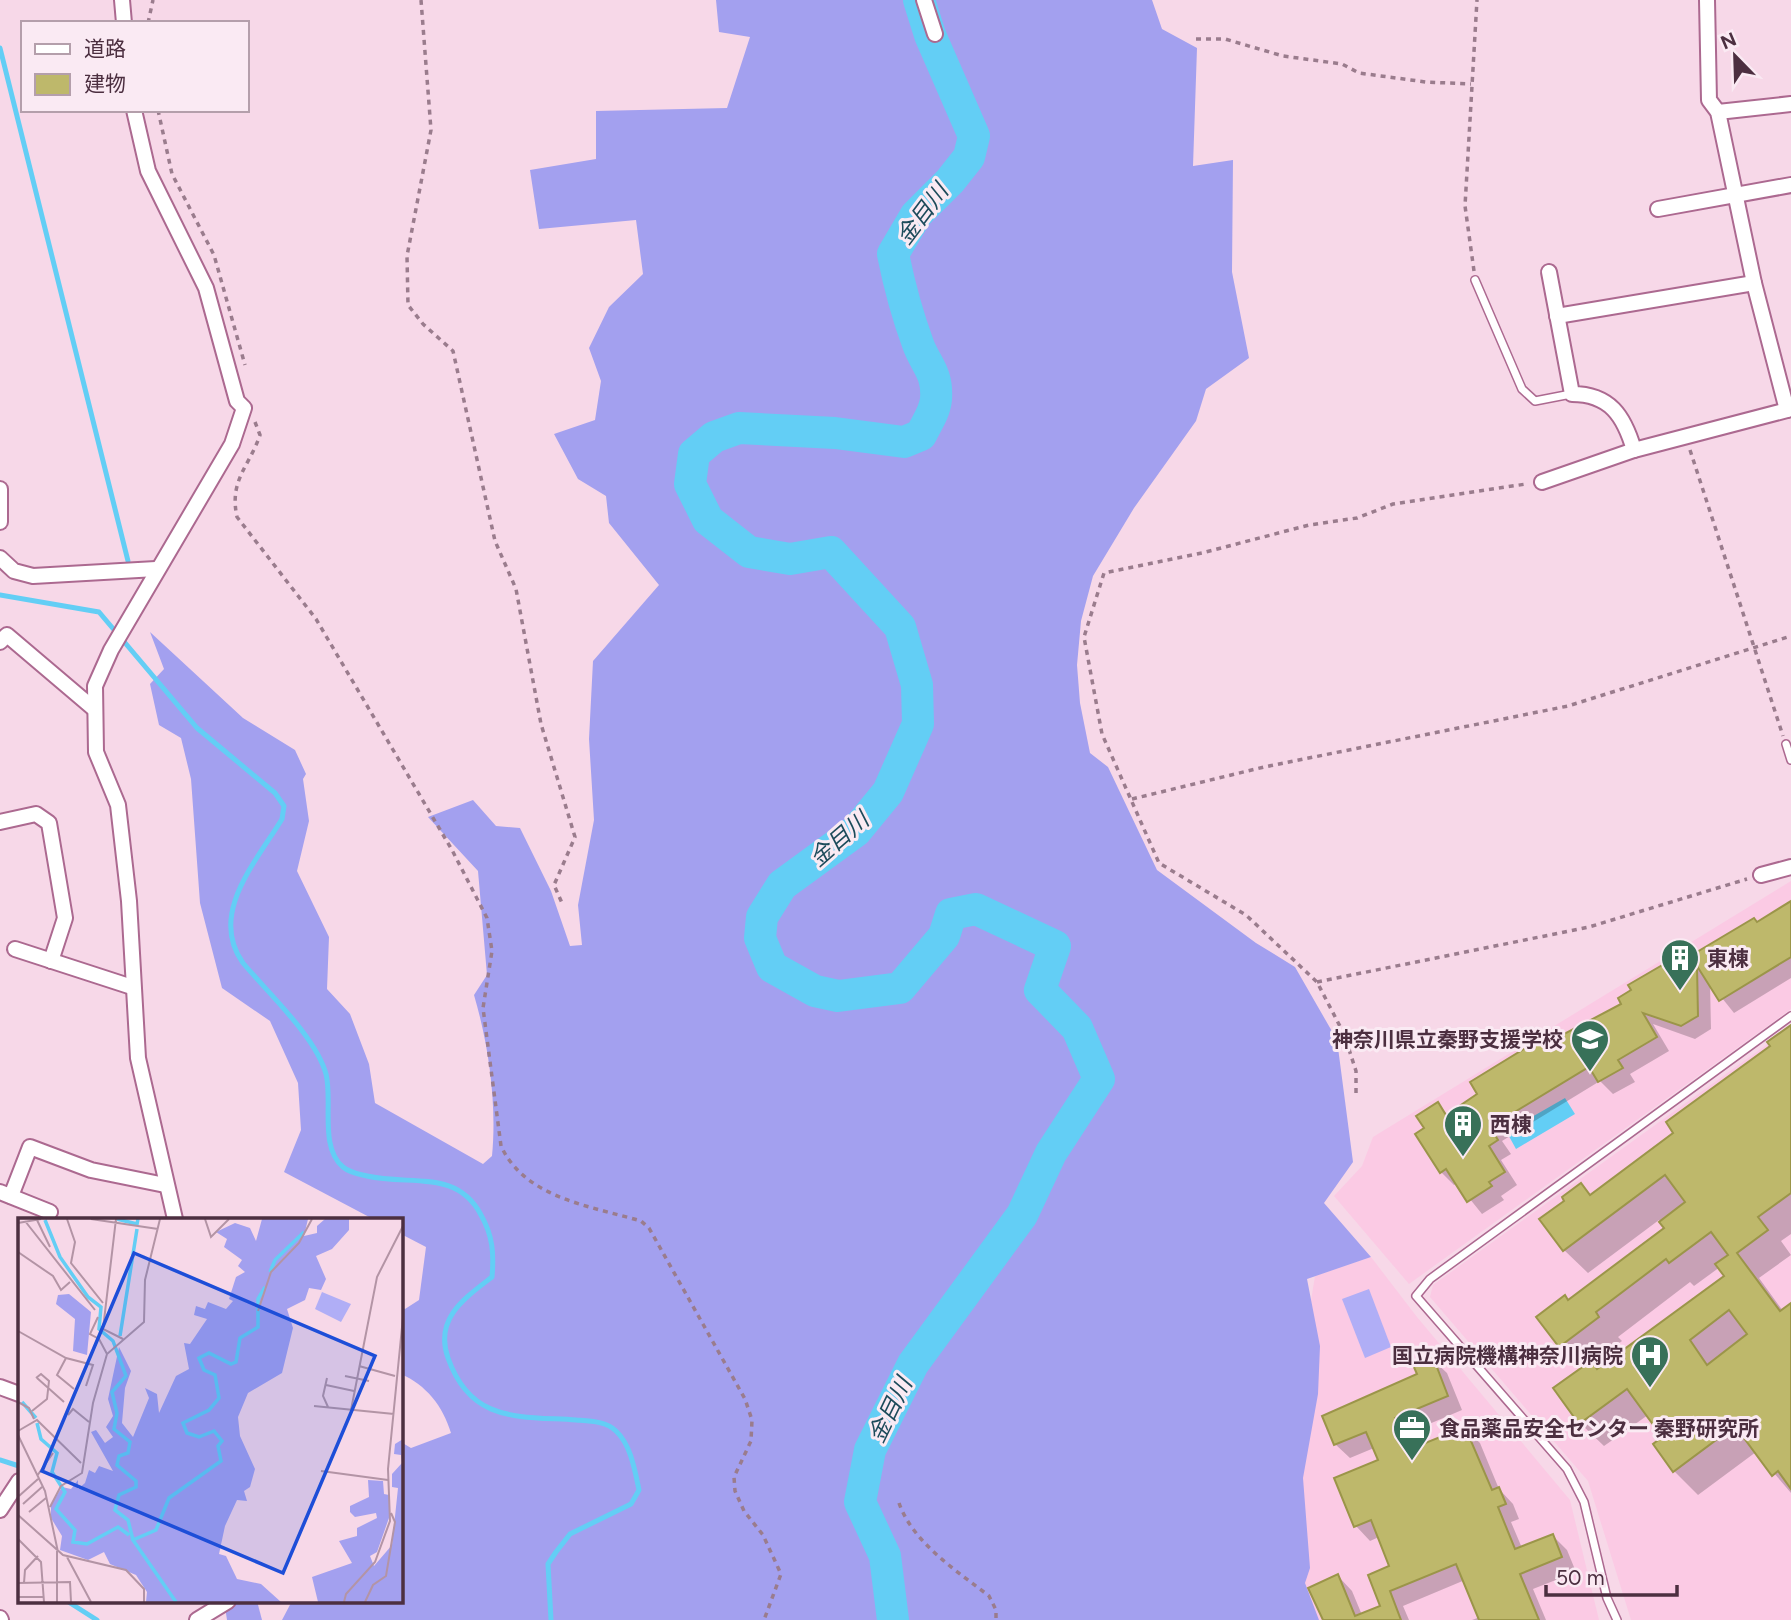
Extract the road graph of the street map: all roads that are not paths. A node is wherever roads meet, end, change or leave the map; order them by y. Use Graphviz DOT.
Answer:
graph roads {
  1 [pos="122,0"];
  2 [pos="924,0"];
  3 [pos="1707,0"];
  4 [pos="124,21"];
  5 [pos="935,34"];
  6 [pos="1791,104"];
  7 [pos="134,112"];
  8 [pos="1718,112"];
  9 [pos="1791,186"];
  10 [pos="1735,197"];
  11 [pos="1658,209"];
  12 [pos="1549,272"];
  13 [pos="1475,280"];
  14 [pos="1754,284"];
  15 [pos="1558,316"];
  16 [pos="1572,394"];
  17 [pos="1789,409"];
  18 [pos="1634,450"];
  19 [pos="1542,482"];
  20 [pos="0,489"];
  21 [pos="0,522"];
  22 [pos="0,558"];
  23 [pos="156,569"];
  24 [pos="0,642"];
  25 [pos="93,708"];
  26 [pos="1786,744"];
  27 [pos="1791,760"];
  28 [pos="0,822"];
  29 [pos="1791,867"];
  30 [pos="1760,875"];
  31 [pos="15,949"];
  32 [pos="51,961"];
  33 [pos="132,987"];
  34 [pos="1791,1016"];
  35 [pos="15,1140"];
  36 [pos="30,1147"];
  37 [pos="165,1185"];
  38 [pos="5,1194"];
  39 [pos="50,1212"];
  40 [pos="175,1218"];
  41 [pos="0,1387"];
  42 [pos="18,1394"];
  43 [pos="18,1482"];
  44 [pos="1,1505"];
  45 [pos="226,1602"];
  46 [pos="197,1620"];
  47 [pos="1616,1620"];
  1 -- 4 [label="street"];
  2 -- 5 [label="street"];
  3 -- 8 [label="street"];
  6 -- 8 [label="street"];
  7 -- 23 [label="street"];
  8 -- 10 [label="street"];
  9 -- 10 [label="street"];
  10 -- 11 [label="street"];
  10 -- 14 [label="street"];
  12 -- 15 [label="street"];
  13 -- 16 [label="lane"];
  14 -- 15 [label="street"];
  14 -- 17 [label="street"];
  15 -- 16 [label="street"];
  16 -- 18 [label="street"];
  17 -- 18 [label="street"];
  18 -- 19 [label="street"];
  20 -- 21 [label="street"];
  22 -- 23 [label="street"];
  23 -- 25 [label="street"];
  24 -- 25 [label="street"];
  25 -- 33 [label="street"];
  26 -- 27 [label="lane"];
  28 -- 32 [label="street"];
  29 -- 30 [label="street"];
  31 -- 32 [label="street"];
  32 -- 33 [label="street"];
  33 -- 37 [label="street"];
  34 -- 47 [label="lane"];
  35 -- 36 [label="street"];
  36 -- 37 [label="street"];
  36 -- 38 [label="street"];
  37 -- 40 [label="street"];
  38 -- 39 [label="street"];
  41 -- 42 [label="street"];
  43 -- 44 [label="street"];
  45 -- 46 [label="street"];
}
